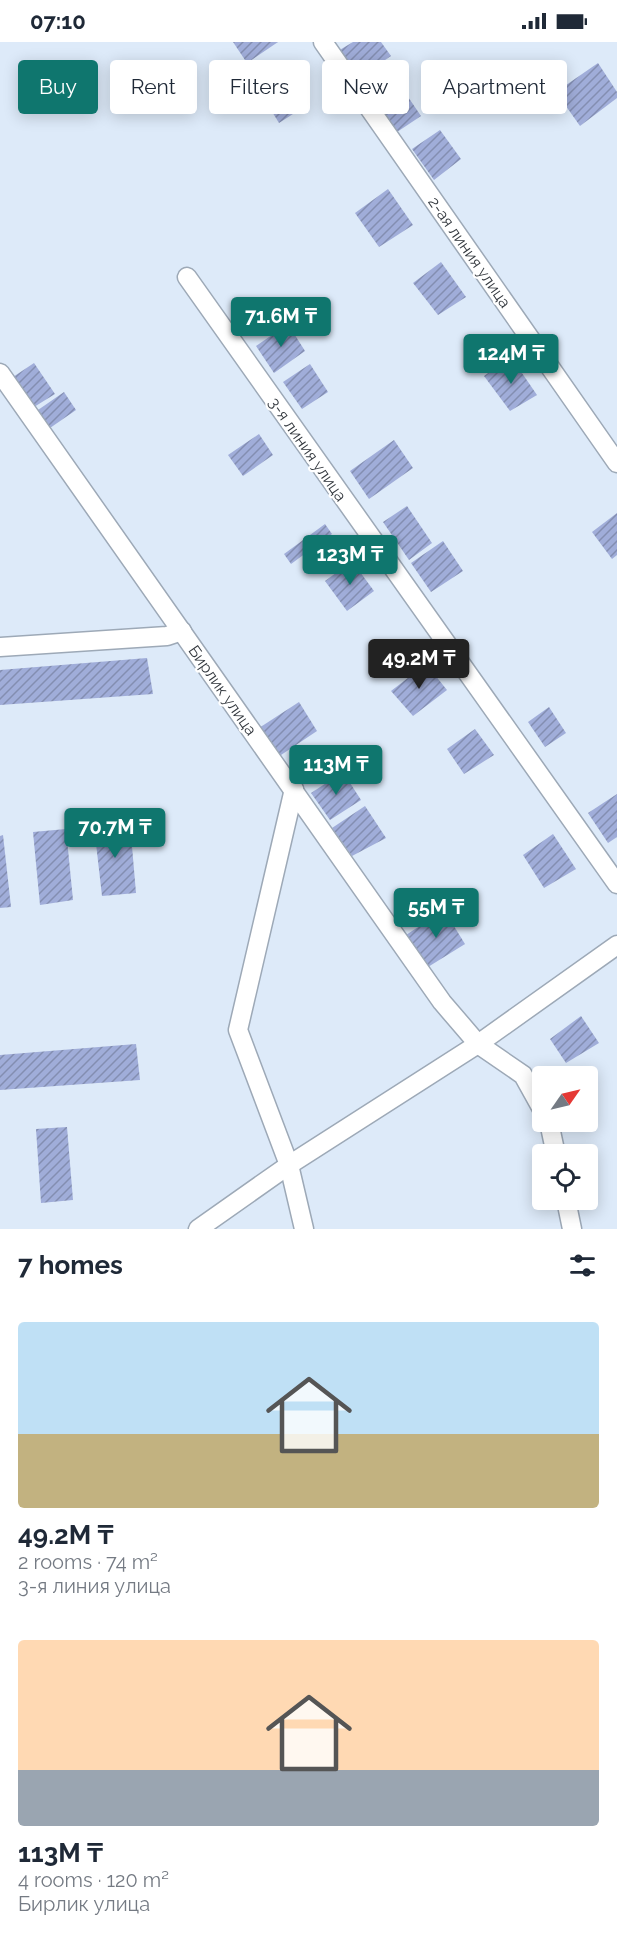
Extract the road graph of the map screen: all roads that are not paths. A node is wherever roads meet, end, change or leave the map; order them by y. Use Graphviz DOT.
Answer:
graph roads {
  1 [pos="323,42"];
  2 [pos="187,277"];
  3 [pos="0,373"];
  4 [pos="617,463"];
  5 [pos="182,631"];
  6 [pos="0,647"];
  7 [pos="294,789"];
  8 [pos="617,884"];
  9 [pos="617,945"];
  10 [pos="478,1044"];
  11 [pos="532,1092"];
  12 [pos="289,1165"];
  13 [pos="568,1210"];
  14 [pos="198,1229"];
  15 [pos="304,1229"];
  16 [pos="572,1229"];
  1 -- 4 [label="street, 2-ая линия улица"];
  2 -- 8 [label="street, 3-я линия улица"];
  3 -- 5 [label="street, Бирлик улица"];
  5 -- 6 [label="street"];
  5 -- 7 [label="street, Бирлик улица"];
  7 -- 10 [label="street, Бирлик улица"];
  7 -- 12 [label="street"];
  9 -- 10 [label="street"];
  10 -- 11 [label="street, Бирлик улица"];
  10 -- 12 [label="street"];
  12 -- 14 [label="street"];
  12 -- 15 [label="street"];
  13 -- 16 [label="street"];
}
